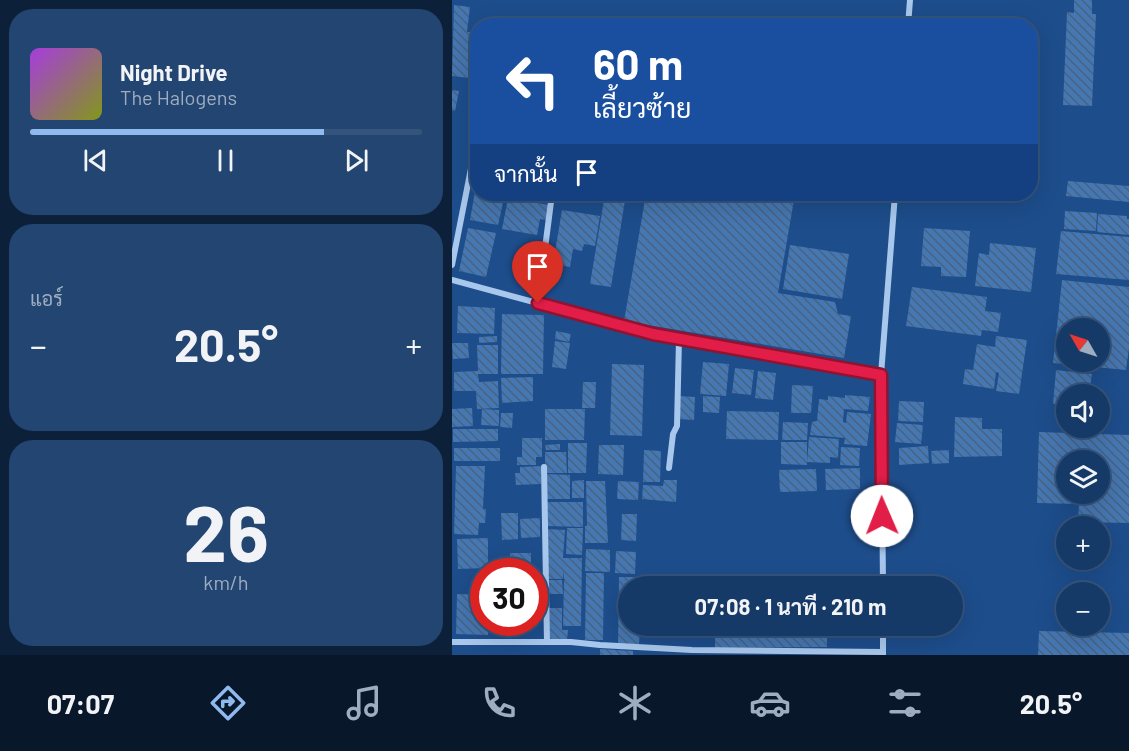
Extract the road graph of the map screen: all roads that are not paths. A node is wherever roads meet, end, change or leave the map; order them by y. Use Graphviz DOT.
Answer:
graph roads {
  1 [pos="910,0"];
  2 [pos="909,18"];
  3 [pos="470,174"];
  4 [pos="551,201"];
  5 [pos="894,201"];
  6 [pos="452,266"];
  7 [pos="452,280"];
  8 [pos="538,303"];
  9 [pos="680,339"];
  10 [pos="881,375"];
  11 [pos="544,467"];
  12 [pos="669,468"];
  13 [pos="883,576"];
  14 [pos="883,636"];
  15 [pos="452,642"];
  16 [pos="547,642"];
  17 [pos="692,652"];
  18 [pos="883,653"];
  1 -- 2 [label="street"];
  3 -- 6 [label="street"];
  4 -- 8 [label="street"];
  5 -- 10 [label="street"];
  7 -- 8 [label="street"];
  8 -- 9 [label="street"];
  9 -- 10 [label="street"];
  9 -- 12 [label="street"];
  10 -- 13 [label="street"];
  11 -- 16 [label="street"];
  14 -- 18 [label="street"];
  15 -- 16 [label="street"];
  16 -- 17 [label="street"];
  17 -- 18 [label="street"];
}
